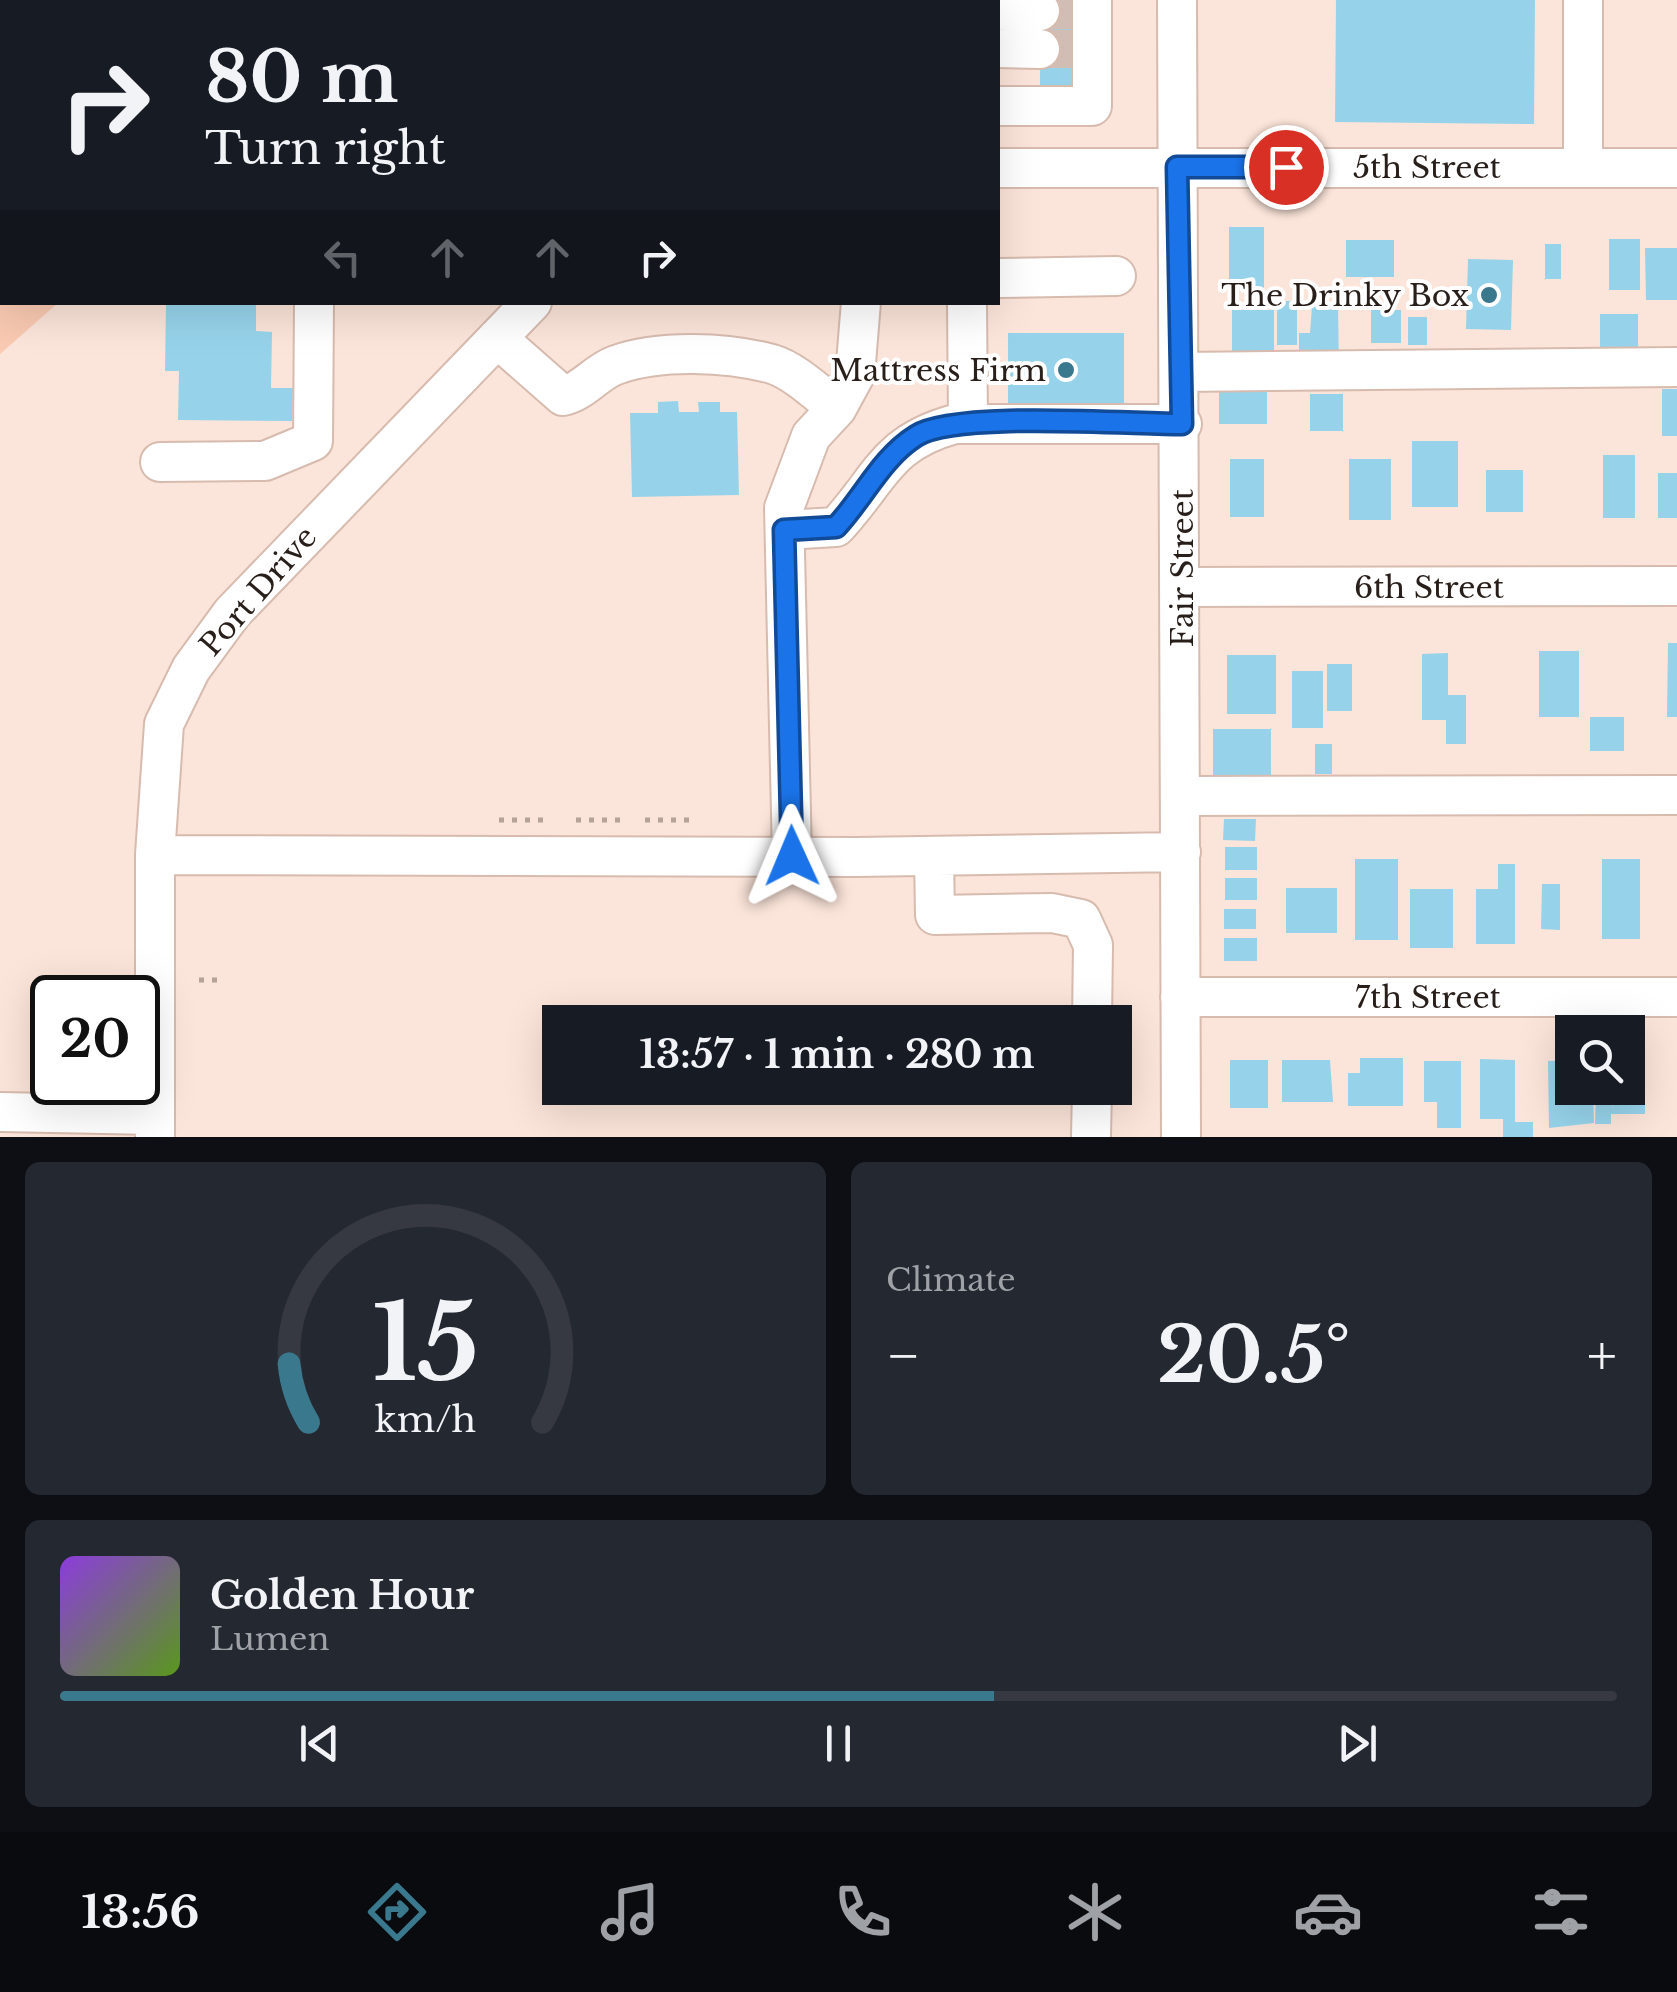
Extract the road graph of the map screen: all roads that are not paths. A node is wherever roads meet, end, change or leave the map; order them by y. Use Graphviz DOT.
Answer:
graph roads {
  1 [pos="1177,0"];
  2 [pos="1582,0"];
  3 [pos="1000,10"];
  4 [pos="1040,11"];
  5 [pos="1088,21"];
  6 [pos="1000,48"];
  7 [pos="1040,49"];
  8 [pos="1000,88"];
  9 [pos="1040,90"];
  10 [pos="1000,106"];
  11 [pos="1177,167"];
  12 [pos="1000,168"];
  13 [pos="1582,168"];
  14 [pos="1677,168"];
  15 [pos="1116,276"];
  16 [pos="1000,278"];
  17 [pos="314,305"];
  18 [pos="529,305"];
  19 [pos="862,305"];
  20 [pos="967,305"];
  21 [pos="497,338"];
  22 [pos="1677,367"];
  23 [pos="1182,372"];
  24 [pos="837,408"];
  25 [pos="968,424"];
  26 [pos="1182,424"];
  27 [pos="313,441"];
  28 [pos="160,462"];
  29 [pos="360,480"];
  30 [pos="784,530"];
  31 [pos="1677,586"];
  32 [pos="1182,587"];
  33 [pos="1677,795"];
  34 [pos="1181,796"];
  35 [pos="1181,852"];
  36 [pos="155,855"];
  37 [pos="792,856"];
  38 [pos="934,856"];
  39 [pos="1180,997"];
  40 [pos="1677,998"];
  41 [pos="1092,1005"];
  42 [pos="1092,1105"];
  43 [pos="0,1112"];
  44 [pos="155,1126"];
  45 [pos="1091,1137"];
  46 [pos="1181,1137"];
  1 -- 11 [label="street, Fair Street"];
  2 -- 13 [label="street"];
  3 -- 4 [label="street"];
  5 -- 10 [label="street"];
  6 -- 7 [label="street"];
  8 -- 9 [label="street"];
  11 -- 12 [label="street, 5th Street"];
  11 -- 13 [label="street, 5th Street"];
  11 -- 23 [label="street, Fair Street"];
  13 -- 14 [label="street, 5th Street"];
  15 -- 16 [label="street"];
  17 -- 27 [label="street"];
  18 -- 21 [label="street, Port Drive"];
  19 -- 24 [label="street"];
  20 -- 25 [label="street"];
  21 -- 24 [label="street"];
  21 -- 29 [label="street, Port Drive"];
  22 -- 23 [label="street"];
  23 -- 26 [label="street, Fair Street"];
  24 -- 30 [label="street"];
  25 -- 26 [label="street"];
  25 -- 30 [label="street"];
  26 -- 32 [label="street, Fair Street"];
  27 -- 28 [label="street"];
  27 -- 29 [label="street"];
  29 -- 36 [label="street, Port Drive"];
  30 -- 37 [label="street"];
  31 -- 32 [label="street, 6th Street"];
  32 -- 34 [label="street, Fair Street"];
  33 -- 34 [label="street"];
  34 -- 35 [label="street, Fair Street"];
  35 -- 38 [label="street"];
  35 -- 39 [label="street, Fair Street"];
  36 -- 37 [label="street"];
  36 -- 44 [label="street, Port Drive"];
  37 -- 38 [label="street"];
  38 -- 41 [label="street"];
  39 -- 40 [label="street, 7th Street"];
  39 -- 46 [label="street, Fair Street"];
  42 -- 45 [label="street"];
  43 -- 44 [label="street"];
}
